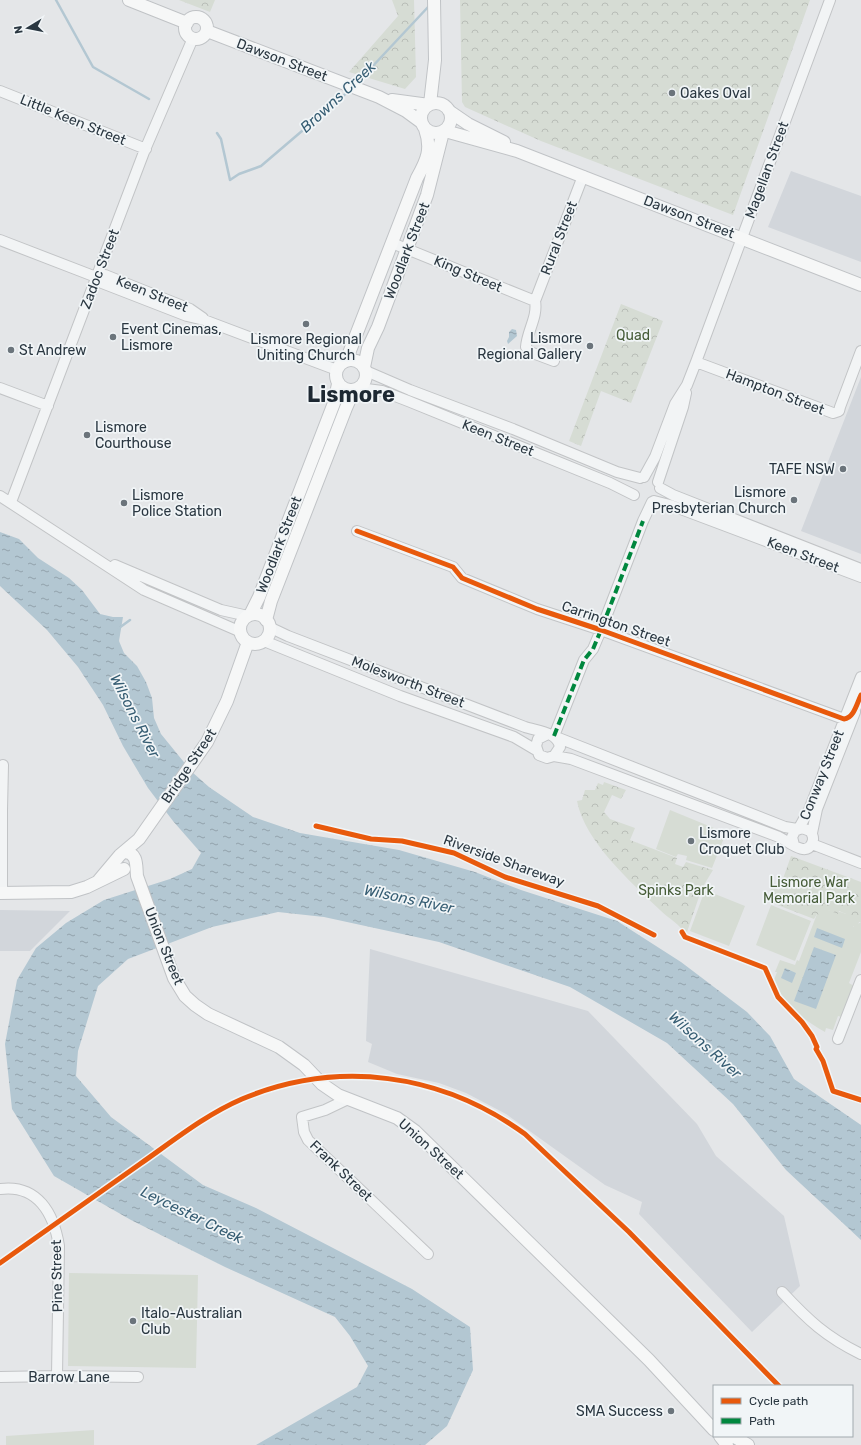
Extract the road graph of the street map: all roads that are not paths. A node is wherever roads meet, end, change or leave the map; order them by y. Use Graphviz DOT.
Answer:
graph roads {
  1 [pos="129,0"];
  2 [pos="830,0"];
  3 [pos="434,5"];
  4 [pos="187,23"];
  5 [pos="207,31"];
  6 [pos="193,38"];
  7 [pos="435,60"];
  8 [pos="0,91"];
  9 [pos="379,97"];
  10 [pos="430,105"];
  11 [pos="449,110"];
  12 [pos="423,125"];
  13 [pos="444,131"];
  14 [pos="146,149"];
  15 [pos="517,151"];
  16 [pos="583,176"];
  17 [pos="743,238"];
  18 [pos="0,240"];
  19 [pos="392,243"];
  20 [pos="407,249"];
  21 [pos="96,277"];
  22 [pos="861,284"];
  23 [pos="536,305"];
  24 [pos="861,351"];
  25 [pos="346,361"];
  26 [pos="554,361"];
  27 [pos="696,362"];
  28 [pos="365,369"];
  29 [pos="337,370"];
  30 [pos="338,384"];
  31 [pos="687,385"];
  32 [pos="0,388"];
  33 [pos="357,389"];
  34 [pos="48,406"];
  35 [pos="642,478"];
  36 [pos="659,485"];
  37 [pos="634,495"];
  38 [pos="0,496"];
  39 [pos="11,502"];
  40 [pos="653,502"];
  41 [pos="357,531"];
  42 [pos="96,557"];
  43 [pos="861,569"];
  44 [pos="861,577"];
  45 [pos="249,616"];
  46 [pos="268,623"];
  47 [pos="601,630"];
  48 [pos="240,632"];
  49 [pos="264,641"];
  50 [pos="248,642"];
  51 [pos="861,677"];
  52 [pos="861,696"];
  53 [pos="852,722"];
  54 [pos="553,736"];
  55 [pos="536,750"];
  56 [pos="554,756"];
  57 [pos="3,765"];
  58 [pos="1,809"];
  59 [pos="798,829"];
  60 [pos="812,833"];
  61 [pos="812,844"];
  62 [pos="794,845"];
  63 [pos="861,863"];
  64 [pos="129,864"];
  65 [pos="1,893"];
  66 [pos="861,980"];
  67 [pos="838,1039"];
  68 [pos="348,1099"];
  69 [pos="0,1189"];
  70 [pos="428,1254"];
  71 [pos="782,1292"];
  72 [pos="861,1354"];
  73 [pos="649,1360"];
  74 [pos="57,1376"];
  75 [pos="0,1377"];
  76 [pos="138,1377"];
  77 [pos="713,1417"];
  78 [pos="713,1429"];
  79 [pos="721,1437"];
  80 [pos="735,1437"];
  81 [pos="728,1445"];
  82 [pos="742,1445"];
  83 [pos="749,1445"];
  1 -- 4 [label="main road"];
  2 -- 17 [label="street, Magellan Street"];
  3 -- 7 [label="main road"];
  4 -- 5 [label="main road"];
  4 -- 6 [label="main road"];
  5 -- 6 [label="main road"];
  5 -- 9 [label="main road, Dawson Street"];
  6 -- 14 [label="street, Zadoc Street"];
  7 -- 10 [label="main road"];
  7 -- 11 [label="main road"];
  8 -- 14 [label="street, Little Keen Street"];
  9 -- 10 [label="main road, Dawson Street"];
  9 -- 12 [label="main road, Dawson Street"];
  10 -- 11 [label="main road"];
  10 -- 12 [label="main road"];
  11 -- 13 [label="main road"];
  11 -- 15 [label="main road, Dawson Street"];
  12 -- 13 [label="main road"];
  12 -- 19 [label="main road, Woodlark Street"];
  13 -- 15 [label="main road, Dawson Street"];
  13 -- 20 [label="main road, Woodlark Street"];
  14 -- 21 [label="street, Zadoc Street"];
  15 -- 16 [label="main road, Dawson Street"];
  16 -- 17 [label="main road, Dawson Street"];
  16 -- 23 [label="street, Rural Street"];
  17 -- 22 [label="main road, Dawson Street"];
  17 -- 27 [label="street, Magellan Street"];
  18 -- 21 [label="street, Keen Street"];
  19 -- 20 [label="street, King Street"];
  19 -- 25 [label="main road, Woodlark Street"];
  20 -- 23 [label="street, King Street"];
  20 -- 28 [label="main road, Woodlark Street"];
  21 -- 29 [label="street, Keen Street"];
  21 -- 34 [label="street, Zadoc Street"];
  23 -- 26 [label="street, Rural Street"];
  24 -- 27 [label="street, Hampton Street"];
  25 -- 28 [label="main road"];
  25 -- 29 [label="main road"];
  27 -- 31 [label="street, Magellan Street"];
  28 -- 33 [label="main road"];
  28 -- 35 [label="street, Keen Street"];
  29 -- 30 [label="main road"];
  30 -- 33 [label="main road"];
  30 -- 45 [label="main road, Woodlark Street"];
  31 -- 35 [label="street, Magellan Street"];
  31 -- 36 [label="street, Magellan Street"];
  32 -- 34 [label="street"];
  33 -- 37 [label="street, Keen Street"];
  33 -- 46 [label="main road, Woodlark Street"];
  34 -- 39 [label="street, Zadoc Street"];
  35 -- 36 [label="street"];
  35 -- 37 [label="street"];
  36 -- 40 [label="street"];
  36 -- 43 [label="street, Keen Street"];
  37 -- 40 [label="street"];
  38 -- 39 [label="street"];
  39 -- 42 [label="street"];
  40 -- 44 [label="street, Keen Street"];
  40 -- 47 [label="street"];
  41 -- 47 [label="street, Carrington Street"];
  42 -- 45 [label="street"];
  42 -- 48 [label="street"];
  45 -- 46 [label="main road"];
  45 -- 48 [label="main road"];
  46 -- 49 [label="main road"];
  46 -- 54 [label="street, Molesworth Street"];
  47 -- 53 [label="street, Carrington Street"];
  47 -- 54 [label="street"];
  48 -- 50 [label="main road"];
  49 -- 50 [label="main road"];
  49 -- 55 [label="street, Molesworth Street"];
  50 -- 64 [label="main road, Bridge Street"];
  51 -- 53 [label="street, Conway Street"];
  52 -- 53 [label="street, Conway Street"];
  53 -- 59 [label="street, Conway Street"];
  53 -- 60 [label="street, Conway Street"];
  54 -- 55 [label="street"];
  54 -- 56 [label="street"];
  54 -- 59 [label="street, Molesworth Street"];
  55 -- 56 [label="street"];
  56 -- 62 [label="street"];
  57 -- 58 [label="street"];
  58 -- 65 [label="street"];
  59 -- 60 [label="street"];
  59 -- 62 [label="street"];
  60 -- 61 [label="street"];
  61 -- 62 [label="street"];
  61 -- 63 [label="street"];
  64 -- 65 [label="main road, Bridge Street"];
  64 -- 68 [label="main road, Union Street"];
  66 -- 67 [label="street"];
  68 -- 70 [label="street, Frank Street"];
  68 -- 73 [label="main road, Union Street"];
  69 -- 74 [label="street, Pine Street"];
  71 -- 72 [label="street"];
  73 -- 77 [label="main road, Union Street"];
  73 -- 78 [label="main road, Union Street"];
  74 -- 75 [label="street, Barrow Lane"];
  74 -- 76 [label="street, Barrow Lane"];
  79 -- 81 [label="main road"];
  80 -- 83 [label="main road"];
  82 -- 83 [label="main road"];
}
